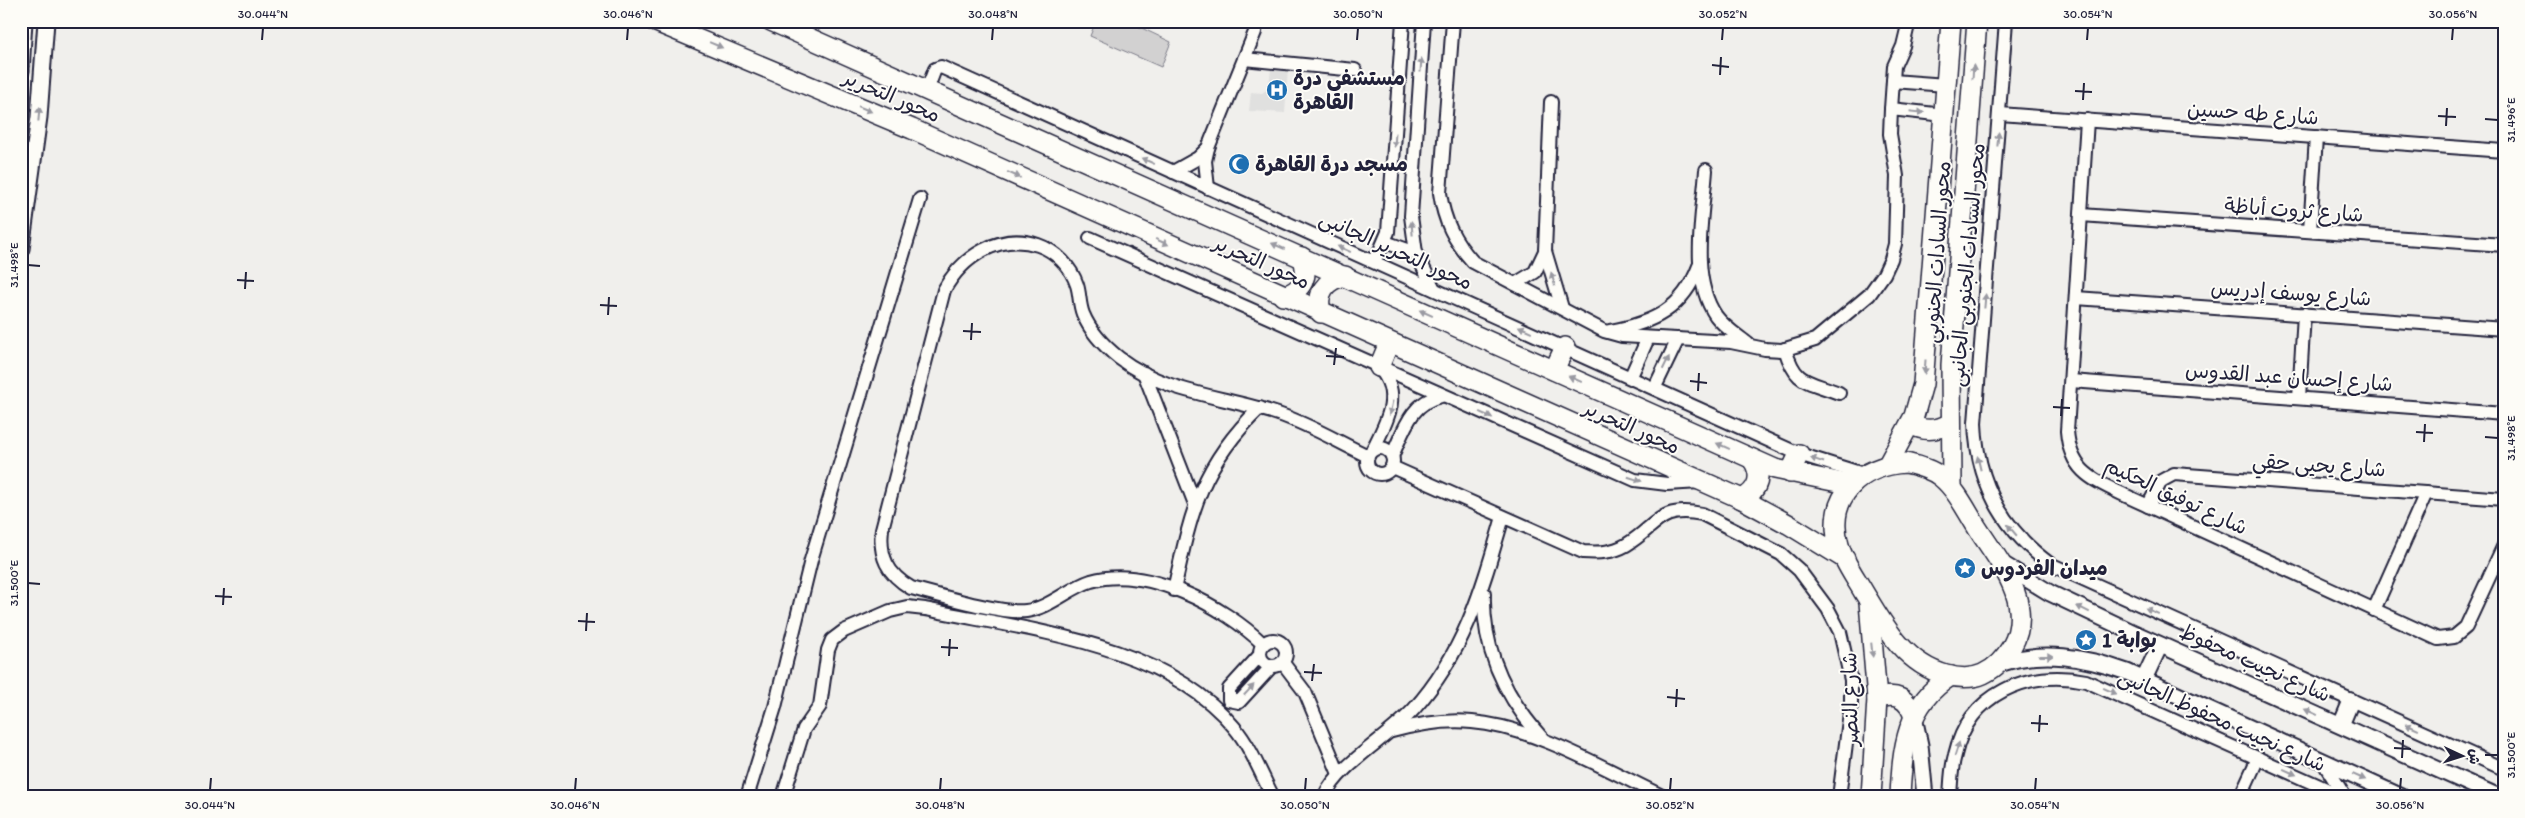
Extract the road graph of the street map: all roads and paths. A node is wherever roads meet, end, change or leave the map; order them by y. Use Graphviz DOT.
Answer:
graph roads {
  1 [pos="24,21"];
  2 [pos="46,21"];
  3 [pos="654,21"];
  4 [pos="771,21"];
  5 [pos="1256,21"];
  6 [pos="1403,21"];
  7 [pos="1424,21"];
  8 [pos="1452,21"];
  9 [pos="1909,21"];
  10 [pos="1951,21"];
  11 [pos="1977,21"];
  12 [pos="2006,21"];
  13 [pos="1244,59"];
  14 [pos="1355,70"];
  15 [pos="21,72"];
  16 [pos="1894,81"];
  17 [pos="1946,85"];
  18 [pos="927,90"];
  19 [pos="1551,102"];
  20 [pos="1891,109"];
  21 [pos="1944,114"];
  22 [pos="2000,114"];
  23 [pos="2087,120"];
  24 [pos="2316,137"];
  25 [pos="1208,148"];
  26 [pos="2504,151"];
  27 [pos="1706,170"];
  28 [pos="1174,172"];
  29 [pos="1208,188"];
  30 [pos="920,199"];
  31 [pos="2081,215"];
  32 [pos="2310,231"];
  33 [pos="1090,238"];
  34 [pos="1385,242"];
  35 [pos="2504,245"];
  36 [pos="21,249"];
  37 [pos="1545,251"];
  38 [pos="1416,253"];
  39 [pos="1302,257"];
  40 [pos="1372,261"];
  41 [pos="1700,264"];
  42 [pos="1345,276"];
  43 [pos="1515,284"];
  44 [pos="1434,289"];
  45 [pos="1283,296"];
  46 [pos="1684,296"];
  47 [pos="2076,298"];
  48 [pos="1710,305"];
  49 [pos="1562,308"];
  50 [pos="1321,313"];
  51 [pos="2304,314"];
  52 [pos="1658,318"];
  53 [pos="1718,318"];
  54 [pos="2504,329"];
  55 [pos="1604,332"];
  56 [pos="1654,338"];
  57 [pos="1678,339"];
  58 [pos="1711,340"];
  59 [pos="1389,343"];
  60 [pos="1748,344"];
  61 [pos="1565,346"];
  62 [pos="1785,349"];
  63 [pos="1379,367"];
  64 [pos="1554,370"];
  65 [pos="1144,373"];
  66 [pos="1631,376"];
  67 [pos="2070,381"];
  68 [pos="1655,387"];
  69 [pos="1839,393"];
  70 [pos="1442,396"];
  71 [pos="2299,398"];
  72 [pos="1260,408"];
  73 [pos="2504,414"];
  74 [pos="1950,423"];
  75 [pos="1910,424"];
  76 [pos="1370,452"];
  77 [pos="1799,454"];
  78 [pos="1752,459"];
  79 [pos="1392,462"];
  80 [pos="1888,464"];
  81 [pos="1790,473"];
  82 [pos="1858,479"];
  83 [pos="1700,482"];
  84 [pos="1952,487"];
  85 [pos="2426,493"];
  86 [pos="1742,499"];
  87 [pos="2504,499"];
  88 [pos="1195,504"];
  89 [pos="2148,506"];
  90 [pos="1503,517"];
  91 [pos="2504,545"];
  92 [pos="1845,559"];
  93 [pos="1998,560"];
  94 [pos="1485,581"];
  95 [pos="1174,590"];
  96 [pos="1869,601"];
  97 [pos="2374,610"];
  98 [pos="2160,645"];
  99 [pos="1261,650"];
  100 [pos="1999,664"];
  101 [pos="1277,665"];
  102 [pos="1950,676"];
  103 [pos="2144,680"];
  104 [pos="1877,699"];
  105 [pos="2351,701"];
  106 [pos="1914,717"];
  107 [pos="2341,725"];
  108 [pos="1392,731"];
  109 [pos="1545,741"];
  110 [pos="2258,758"];
  111 [pos="2322,760"];
  112 [pos="2502,764"];
  113 [pos="1340,774"];
  114 [pos="747,797"];
  115 [pos="783,797"];
  116 [pos="1272,797"];
  117 [pos="1324,797"];
  118 [pos="1664,797"];
  119 [pos="1839,797"];
  120 [pos="1870,797"];
  121 [pos="1900,797"];
  122 [pos="1925,797"];
  123 [pos="1950,797"];
  124 [pos="2240,797"];
  125 [pos="2344,797"];
  126 [pos="2402,797"];
  127 [pos="2499,797"];
  1 -- 15 [label="street"];
  36 -- 2 [label="street, one-way"];
  3 -- 45 [label="main road, محور التحرير, one-way"];
  4 -- 18 [label="main road, محور التحرير"];
  5 -- 13 [label="street"];
  6 -- 34 [label="street, one-way"];
  38 -- 7 [label="street, one-way"];
  8 -- 43 [label="street"];
  9 -- 16 [label="street"];
  10 -- 17 [label="main road, محور السادات الجنوبي"];
  74 -- 11 [label="main road, محور السادات الجنوبي, one-way"];
  12 -- 22 [label="street, محور السادات الجنوبى الجانبى"];
  13 -- 14 [label="street"];
  13 -- 25 [label="street"];
  16 -- 17 [label="street"];
  16 -- 20 [label="street"];
  17 -- 21 [label="main road, محور السادات الجنوبي"];
  28 -- 18 [label="street, محور التحرير الجانبى, one-way"];
  39 -- 18 [label="main road, محور التحرير, one-way"];
  19 -- 37 [label="street"];
  20 -- 21 [label="street, one-way"];
  20 -- 62 [label="street"];
  21 -- 75 [label="main road, محور السادات الجنوبي, one-way"];
  22 -- 23 [label="street, شارع طه حسين"];
  105 -- 22 [label="street, محور السادات الجنوبى الجانبى, one-way"];
  23 -- 24 [label="street, شارع طه حسين"];
  23 -- 31 [label="street, شارع توفيق الحكيم"];
  24 -- 26 [label="street, شارع طه حسين"];
  24 -- 32 [label="street"];
  25 -- 28 [label="street"];
  25 -- 29 [label="street"];
  27 -- 41 [label="street"];
  28 -- 29 [label="street, محور التحرير الجانبى"];
  40 -- 29 [label="street, محور التحرير الجانبى, one-way"];
  30 -- 114 [label="street"];
  31 -- 32 [label="street, شارع ثروت أباظة"];
  31 -- 47 [label="street, شارع توفيق الحكيم"];
  32 -- 35 [label="street, شارع ثروت أباظة"];
  33 -- 63 [label="street"];
  34 -- 38 [label="street"];
  34 -- 40 [label="street"];
  37 -- 43 [label="street"];
  49 -- 37 [label="street, one-way"];
  38 -- 44 [label="street"];
  39 -- 42 [label="main road, محور التحرير"];
  39 -- 45 [label="main road"];
  40 -- 44 [label="street, محور التحرير الجانبى"];
  41 -- 46 [label="street"];
  41 -- 48 [label="street"];
  42 -- 50 [label="main road"];
  64 -- 42 [label="main road, محور التحرير, one-way"];
  43 -- 49 [label="street"];
  61 -- 44 [label="street, محور التحرير الجانبى, one-way"];
  45 -- 50 [label="main road, محور التحرير"];
  46 -- 48 [label="street"];
  46 -- 52 [label="street"];
  47 -- 51 [label="street, شارع يوسف إدريس"];
  47 -- 67 [label="street, شارع توفيق الحكيم"];
  48 -- 53 [label="street"];
  49 -- 55 [label="street"];
  50 -- 59 [label="main road, محور التحرير"];
  51 -- 54 [label="street, شارع يوسف إدريس"];
  51 -- 71 [label="street"];
  52 -- 55 [label="street"];
  52 -- 56 [label="street"];
  53 -- 58 [label="street"];
  53 -- 60 [label="street"];
  55 -- 56 [label="street"];
  56 -- 57 [label="street"];
  56 -- 66 [label="street"];
  57 -- 58 [label="street"];
  68 -- 57 [label="street, one-way"];
  58 -- 60 [label="street"];
  59 -- 63 [label="main road"];
  59 -- 83 [label="main road, محور التحرير"];
  60 -- 62 [label="street"];
  61 -- 64 [label="main road"];
  61 -- 66 [label="street, محور التحرير الجانبى"];
  62 -- 69 [label="street"];
  63 -- 70 [label="street"];
  63 -- 76 [label="street, one-way"];
  78 -- 64 [label="main road, محور التحرير, one-way"];
  65 -- 72 [label="street"];
  65 -- 88 [label="street"];
  65 -- 95 [label="street"];
  66 -- 68 [label="street, محور التحرير الجانبى"];
  67 -- 71 [label="street, شارع إحسان عبد القدوس"];
  67 -- 89 [label="street, شارع توفيق الحكيم"];
  68 -- 77 [label="street, محور التحرير الجانبى"];
  70 -- 79 [label="street"];
  70 -- 83 [label="street, one-way"];
  71 -- 73 [label="street, شارع إحسان عبد القدوس"];
  72 -- 76 [label="street"];
  72 -- 88 [label="street"];
  74 -- 75 [label="main road"];
  74 -- 84 [label="main road, محور السادات الجنوبي"];
  75 -- 80 [label="main road, محور السادات الجنوبي"];
  76 -- 79 [label="street"];
  76 -- 79 [label="street"];
  77 -- 81 [label="main road"];
  82 -- 77 [label="street, محور التحرير الجانبى, one-way"];
  78 -- 81 [label="main road, محور التحرير"];
  78 -- 86 [label="main road"];
  79 -- 90 [label="street"];
  80 -- 82 [label="main road"];
  80 -- 84 [label="main road"];
  81 -- 82 [label="main road, محور التحرير"];
  82 -- 92 [label="main road"];
  83 -- 86 [label="main road, محور التحرير"];
  84 -- 93 [label="main road"];
  85 -- 87 [label="street, شارع يحيى حقي"];
  85 -- 89 [label="street, شارع يحيى حقي"];
  85 -- 97 [label="street"];
  86 -- 92 [label="main road, محور التحرير"];
  88 -- 95 [label="street"];
  89 -- 97 [label="street, شارع توفيق الحكيم"];
  90 -- 94 [label="street"];
  90 -- 119 [label="street"];
  91 -- 97 [label="street, شارع توفيق الحكيم"];
  92 -- 96 [label="main road"];
  98 -- 93 [label="street, شارع نجيب محفوظ, one-way"];
  93 -- 100 [label="main road"];
  94 -- 108 [label="street"];
  94 -- 109 [label="street"];
  95 -- 99 [label="street"];
  96 -- 102 [label="main road"];
  96 -- 104 [label="main road, شارع النصر, one-way"];
  98 -- 103 [label="street"];
  107 -- 98 [label="street, شارع نجيب محفوظ, one-way"];
  99 -- 101 [label="street"];
  99 -- 101 [label="street"];
  99 -- 101 [label="street, one-way"];
  100 -- 102 [label="main road"];
  100 -- 103 [label="street, one-way"];
  101 -- 113 [label="street"];
  102 -- 106 [label="main road"];
  103 -- 111 [label="street"];
  104 -- 106 [label="main road"];
  104 -- 120 [label="main road, شارع النصر"];
  105 -- 107 [label="street"];
  112 -- 105 [label="street, one-way"];
  106 -- 121 [label="main road"];
  106 -- 122 [label="street"];
  107 -- 127 [label="street, شارع نجيب محفوظ"];
  108 -- 109 [label="street"];
  108 -- 113 [label="street"];
  109 -- 118 [label="street"];
  123 -- 110 [label="street, شارع نجيب محفوظ الجانبى, one-way"];
  110 -- 124 [label="street"];
  110 -- 125 [label="street, شارع نجيب محفوظ الجانبى, one-way"];
  111 -- 125 [label="street"];
  111 -- 126 [label="street, one-way"];
  113 -- 117 [label="street"];
  115 -- 116 [label="street"];
}
